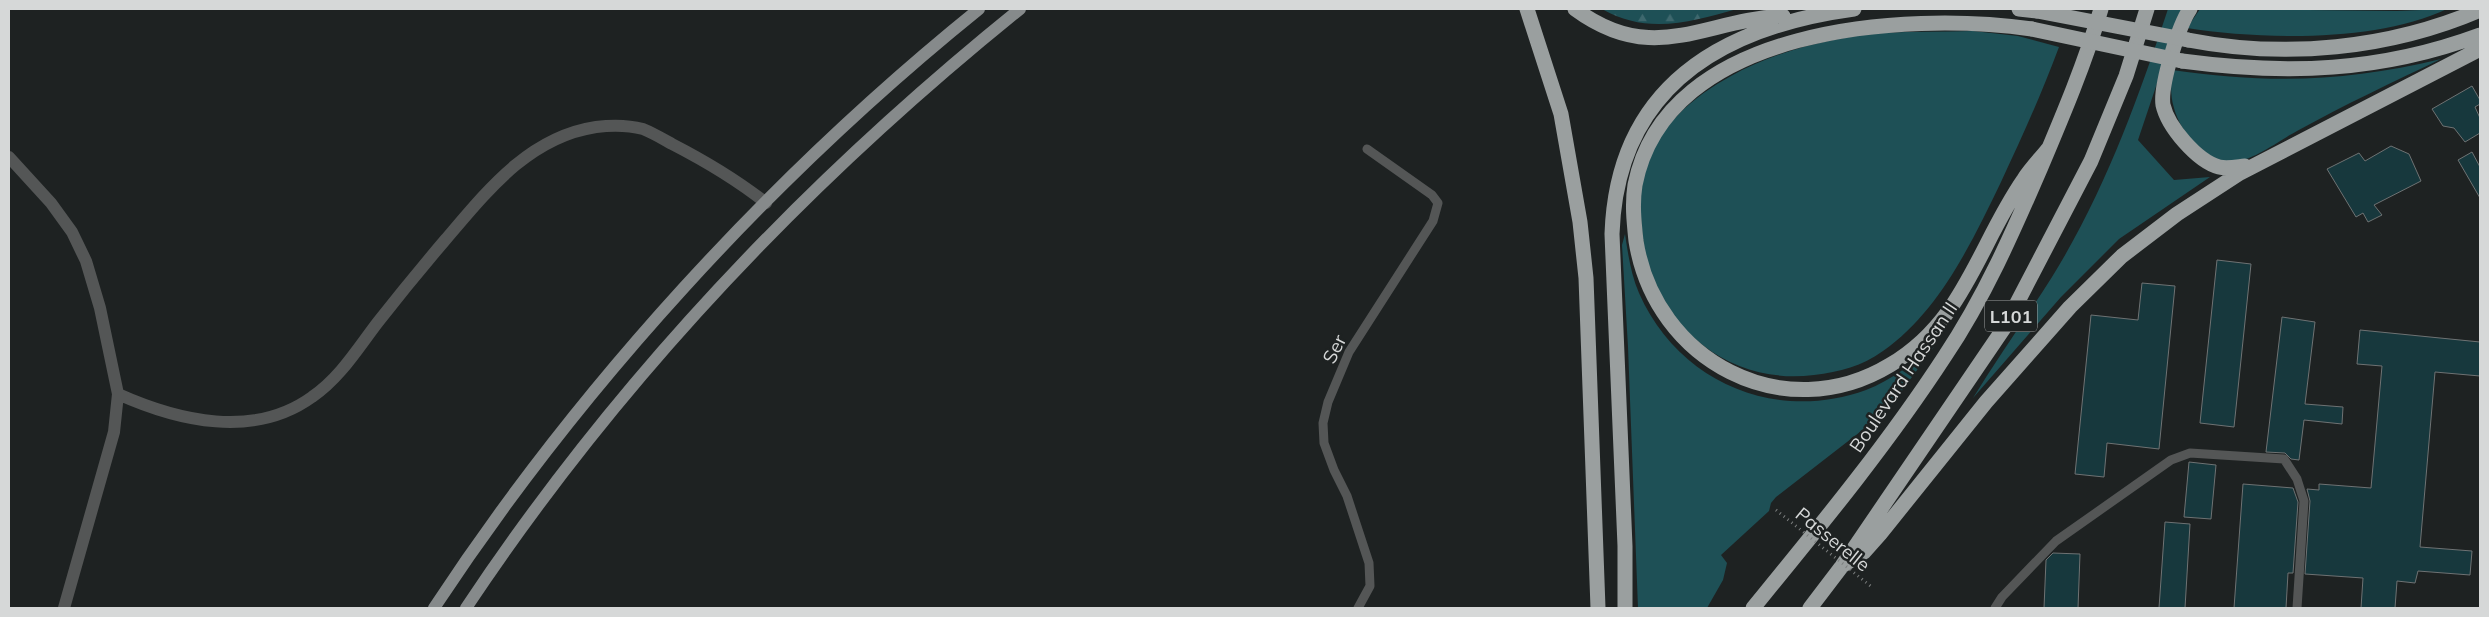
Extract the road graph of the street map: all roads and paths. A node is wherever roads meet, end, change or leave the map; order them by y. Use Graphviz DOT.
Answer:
graph roads {
  1 [pos="979,9"];
  2 [pos="1020,9"];
  3 [pos="1528,9"];
  4 [pos="1574,9"];
  5 [pos="1854,9"];
  6 [pos="2019,9"];
  7 [pos="2101,9"];
  8 [pos="2147,9"];
  9 [pos="2190,9"];
  10 [pos="2480,10"];
  11 [pos="1815,15"];
  12 [pos="2480,35"];
  13 [pos="2480,49"];
  14 [pos="2049,148"];
  15 [pos="1367,149"];
  16 [pos="9,157"];
  17 [pos="2264,160"];
  18 [pos="766,203"];
  19 [pos="118,394"];
  20 [pos="1776,510"];
  21 [pos="1842,566"];
  22 [pos="1872,588"];
  23 [pos="64,608"];
  24 [pos="434,608"];
  25 [pos="466,608"];
  26 [pos="1358,608"];
  27 [pos="1598,608"];
  28 [pos="1625,608"];
  29 [pos="1753,608"];
  30 [pos="1810,608"];
  31 [pos="1995,608"];
  32 [pos="2297,608"];
  1 -- 18 [label="main road"];
  2 -- 25 [label="main road"];
  3 -- 27 [label="highway"];
  4 -- 11 [label="highway"];
  5 -- 11 [label="highway"];
  6 -- 10 [label="highway, bridge"];
  7 -- 14 [label="highway, Boulevard Hassan II"];
  8 -- 21 [label="highway, L101"];
  9 -- 17 [label="highway"];
  11 -- 28 [label="highway"];
  12 -- 14 [label="highway, bridge"];
  13 -- 17 [label="highway"];
  14 -- 29 [label="highway, Boulevard Hassan II"];
  15 -- 26 [label="lane, Ser"];
  16 -- 19 [label="street"];
  17 -- 21 [label="highway"];
  18 -- 19 [label="street"];
  18 -- 24 [label="main road"];
  19 -- 23 [label="street"];
  20 -- 22 [label="path, Passerelle, bridge"];
  21 -- 30 [label="highway, L101"];
  31 -- 32 [label="lane"];
}
